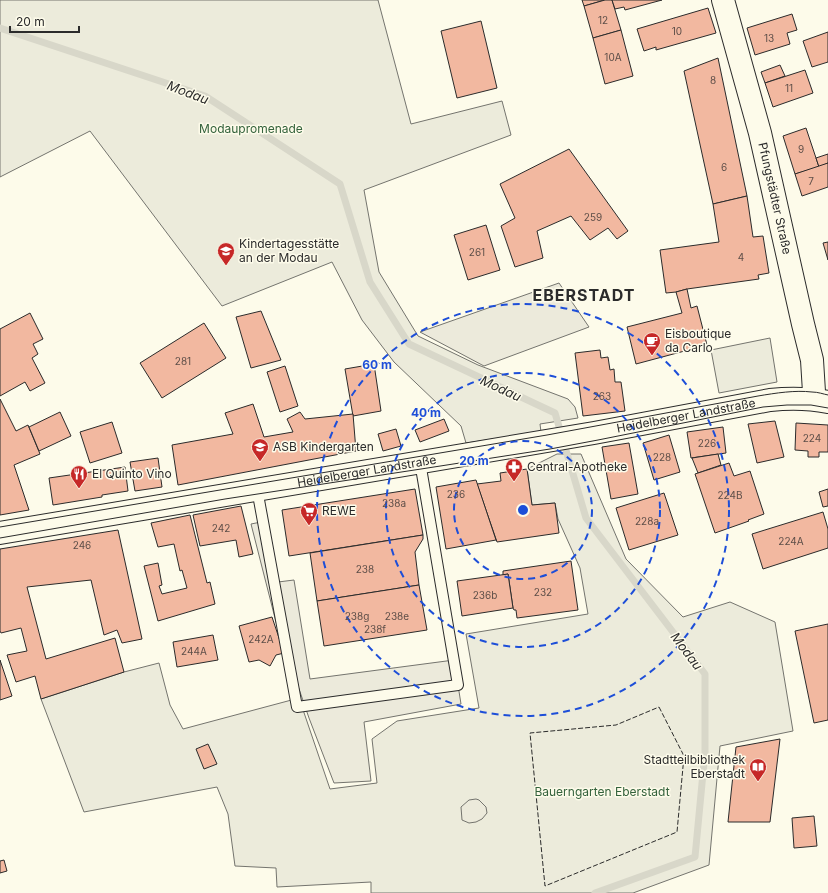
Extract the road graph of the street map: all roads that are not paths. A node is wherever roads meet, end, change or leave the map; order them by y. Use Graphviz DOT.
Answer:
graph roads {
  1 [pos="723,0"];
  2 [pos="820,401"];
  3 [pos="420,462"];
  4 [pos="257,489"];
  5 [pos="0,533"];
  1 -- 2 [label="street, Pfungstädter Straße"];
  2 -- 3 [label="street, Heidelberger Landstraße"];
  3 -- 4 [label="street, Heidelberger Landstraße"];
  3 -- 4 [label="lane"];
  4 -- 5 [label="street, Heidelberger Landstraße"];
}
